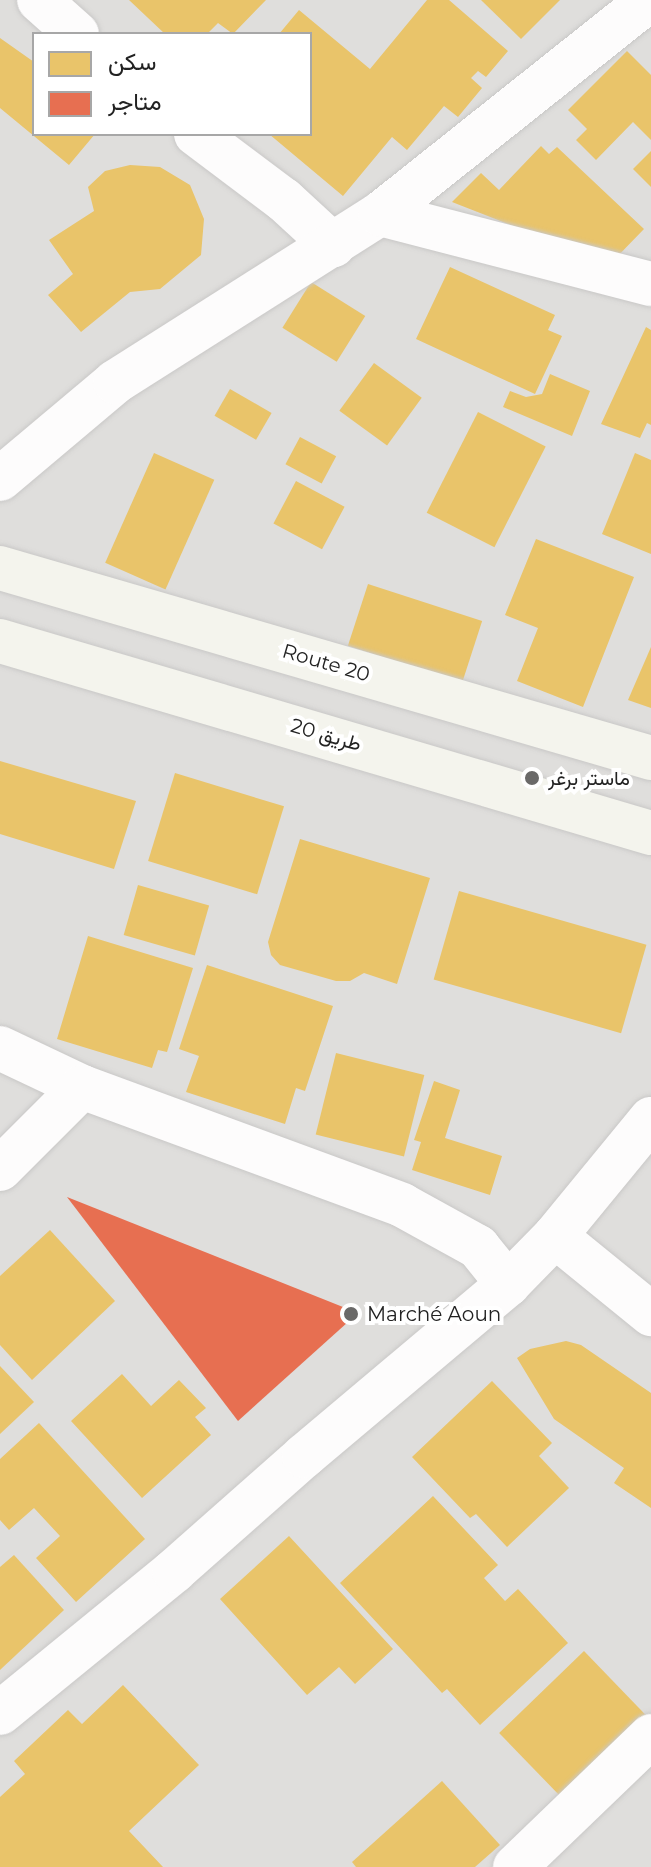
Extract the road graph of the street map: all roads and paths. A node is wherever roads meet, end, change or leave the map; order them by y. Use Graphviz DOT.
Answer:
graph roads {
  1 [pos="39,0"];
  2 [pos="649,0"];
  3 [pos="75,32"];
  4 [pos="199,136"];
  5 [pos="380,214"];
  6 [pos="333,245"];
  7 [pos="651,284"];
  8 [pos="0,479"];
  9 [pos="0,568"];
  10 [pos="0,641"];
  11 [pos="651,758"];
  12 [pos="651,833"];
  13 [pos="0,1048"];
  14 [pos="82,1087"];
  15 [pos="651,1119"];
  16 [pos="0,1169"];
  17 [pos="555,1236"];
  18 [pos="508,1284"];
  19 [pos="651,1314"];
  20 [pos="0,1713"];
  21 [pos="651,1736"];
  22 [pos="515,1867"];
  1 -- 3 [label="street"];
  2 -- 5 [label="street"];
  4 -- 6 [label="street"];
  5 -- 6 [label="street"];
  5 -- 7 [label="street"];
  6 -- 8 [label="street"];
  9 -- 11 [label="main road, Route 20"];
  10 -- 12 [label="main road, طريق 20"];
  13 -- 14 [label="street"];
  14 -- 16 [label="street"];
  14 -- 18 [label="street"];
  15 -- 17 [label="street"];
  17 -- 18 [label="street"];
  17 -- 19 [label="street"];
  18 -- 20 [label="street"];
  21 -- 22 [label="street"];
}
